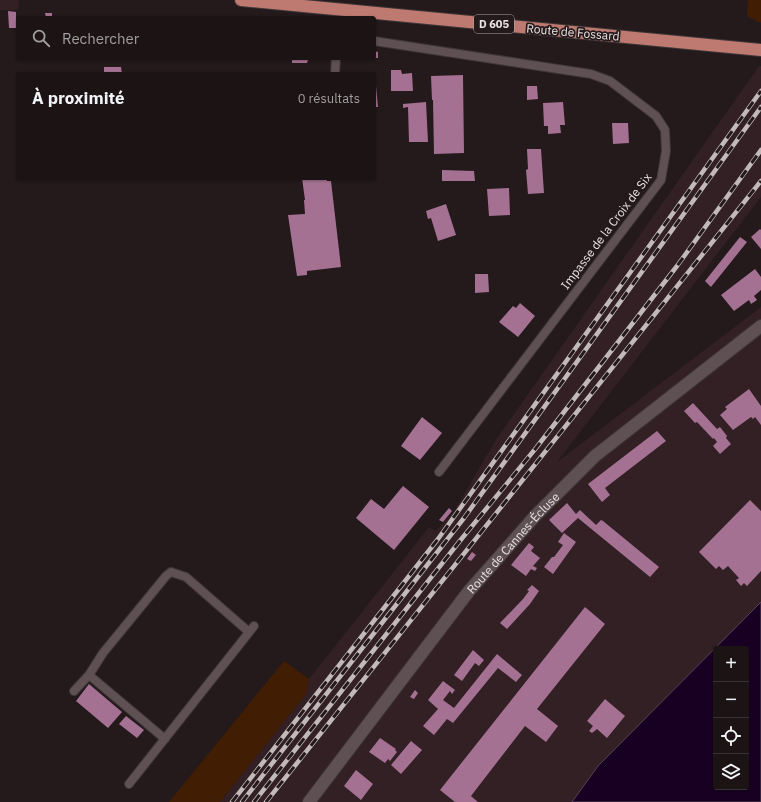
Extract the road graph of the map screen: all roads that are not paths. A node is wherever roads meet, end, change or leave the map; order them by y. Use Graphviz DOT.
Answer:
graph roads {
  1 [pos="241,0"];
  2 [pos="344,14"];
  3 [pos="367,16"];
  4 [pos="376,17"];
  5 [pos="376,41"];
  6 [pos="761,50"];
  7 [pos="336,60"];
  8 [pos="335,72"];
  9 [pos="761,326"];
  10 [pos="439,472"];
  11 [pos="88,675"];
  12 [pos="74,691"];
  13 [pos="164,739"];
  14 [pos="129,784"];
  15 [pos="309,802"];
  1 -- 2 [label="main road, Route de Fossard / D 605"];
  2 -- 3 [label="main road, Route de Fossard / D 605"];
  4 -- 6 [label="main road, Route de Fossard / D 605"];
  5 -- 10 [label="lane, Impasse de la Croix de Six"];
  7 -- 8 [label="lane"];
  9 -- 15 [label="street, Route de Cannes-Écluse"];
  11 -- 12 [label="lane"];
  11 -- 13 [label="lane"];
  11 -- 13 [label="lane"];
  13 -- 14 [label="lane"];
}
